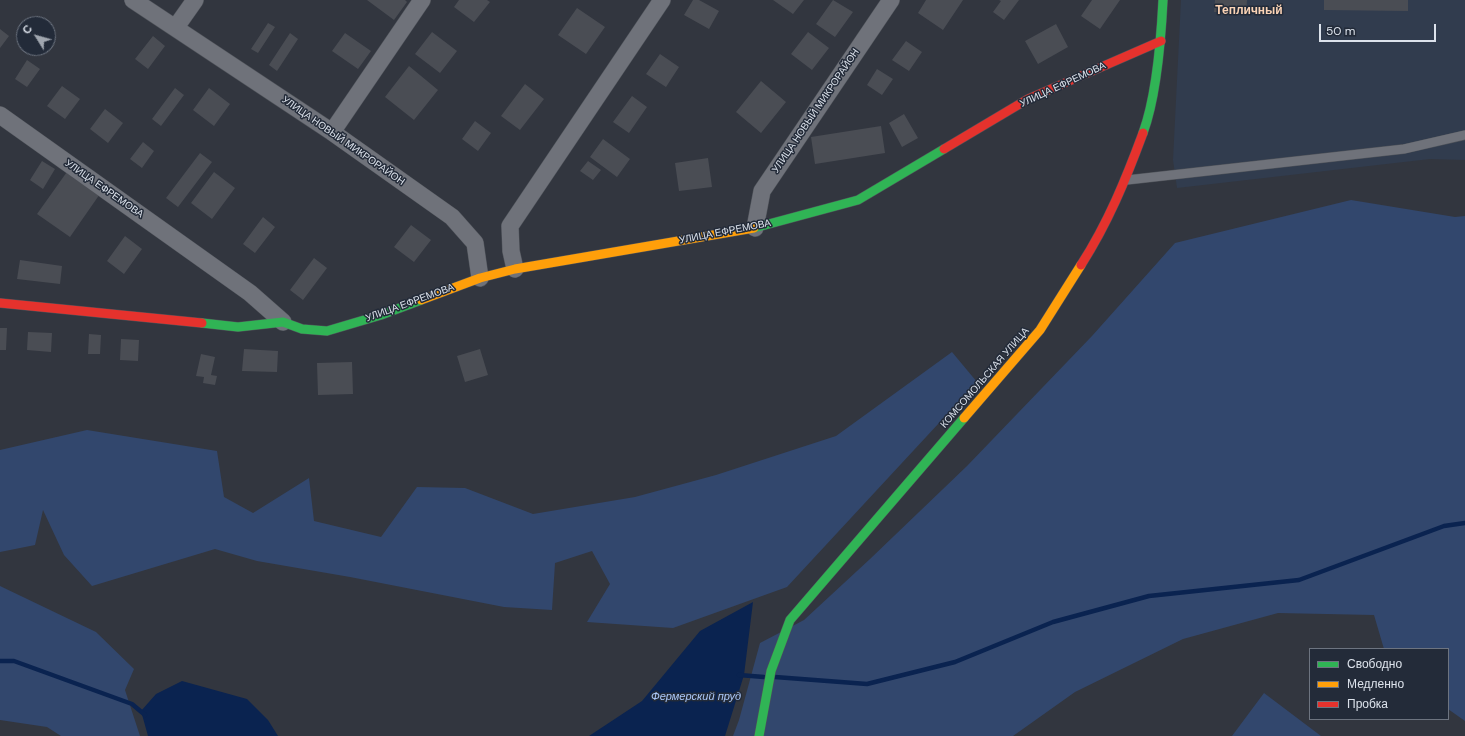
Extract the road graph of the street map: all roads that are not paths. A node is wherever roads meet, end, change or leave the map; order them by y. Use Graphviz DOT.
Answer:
graph roads {
  1 [pos="133,0"];
  2 [pos="195,0"];
  3 [pos="422,0"];
  4 [pos="662,0"];
  5 [pos="891,0"];
  6 [pos="1163,0"];
  7 [pos="176,27"];
  8 [pos="1161,41"];
  9 [pos="0,115"];
  10 [pos="332,132"];
  11 [pos="1465,135"];
  12 [pos="1126,180"];
  13 [pos="755,228"];
  14 [pos="515,269"];
  15 [pos="480,278"];
  16 [pos="0,303"];
  17 [pos="283,322"];
  18 [pos="759,736"];
  1 -- 7 [label="street, УЛИЦА НОВЫЙ МИКРОРАЙОН"];
  2 -- 7 [label="street"];
  3 -- 10 [label="street"];
  4 -- 14 [label="street"];
  5 -- 13 [label="street, УЛИЦА НОВЫЙ МИКРОРАЙОН"];
  6 -- 8 [label="street, КОМСОМОЛЬСКАЯ УЛИЦА"];
  7 -- 10 [label="street, УЛИЦА НОВЫЙ МИКРОРАЙОН"];
  8 -- 12 [label="street, КОМСОМОЛЬСКАЯ УЛИЦА"];
  8 -- 13 [label="street, УЛИЦА ЕФРЕМОВА"];
  9 -- 17 [label="street, УЛИЦА ЕФРЕМОВА"];
  10 -- 15 [label="street, УЛИЦА НОВЫЙ МИКРОРАЙОН"];
  11 -- 12 [label="lane"];
  12 -- 18 [label="street, КОМСОМОЛЬСКАЯ УЛИЦА"];
  13 -- 14 [label="street, УЛИЦА ЕФРЕМОВА"];
  14 -- 15 [label="street, УЛИЦА ЕФРЕМОВА"];
  15 -- 17 [label="street, УЛИЦА ЕФРЕМОВА"];
  16 -- 17 [label="street, УЛИЦА ЕФРЕМОВА"];
}
